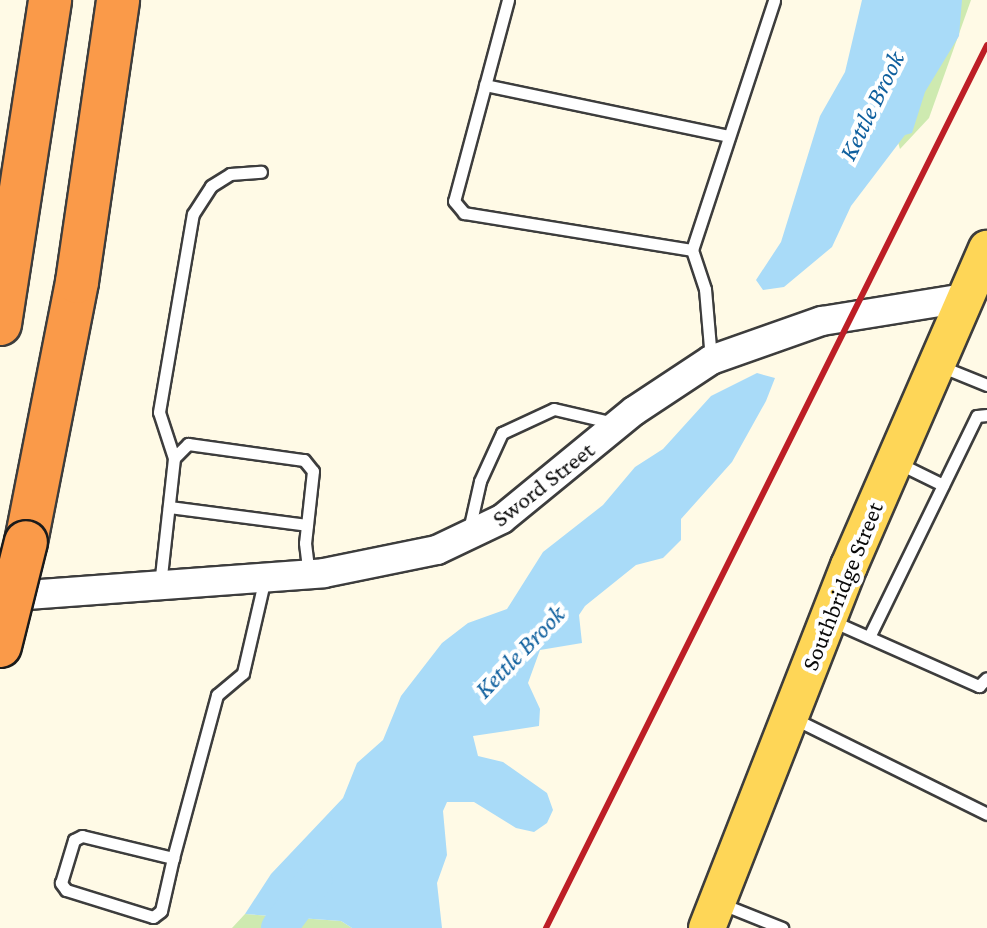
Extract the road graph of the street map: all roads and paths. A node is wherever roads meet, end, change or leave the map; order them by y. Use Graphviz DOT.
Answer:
graph roads {
  1 [pos="50,0"];
  2 [pos="118,0"];
  3 [pos="508,0"];
  4 [pos="774,0"];
  5 [pos="485,85"];
  6 [pos="729,136"];
  7 [pos="261,172"];
  8 [pos="692,250"];
  9 [pos="978,275"];
  10 [pos="0,324"];
  11 [pos="711,360"];
  12 [pos="936,364"];
  13 [pos="987,385"];
  14 [pos="987,415"];
  15 [pos="618,424"];
  16 [pos="174,458"];
  17 [pos="894,461"];
  18 [pos="943,485"];
  19 [pos="169,507"];
  20 [pos="307,525"];
  21 [pos="467,538"];
  22 [pos="309,574"];
  23 [pos="265,577"];
  24 [pos="160,586"];
  25 [pos="0,597"];
  26 [pos="828,619"];
  27 [pos="869,637"];
  28 [pos="0,647"];
  29 [pos="987,678"];
  30 [pos="790,717"];
  31 [pos="987,814"];
  32 [pos="173,858"];
  33 [pos="712,915"];
  34 [pos="782,928"];
  1 -- 10 [label="highway"];
  2 -- 28 [label="highway, bridge"];
  3 -- 5 [label="lane"];
  4 -- 6 [label="lane"];
  5 -- 6 [label="lane"];
  5 -- 8 [label="lane"];
  6 -- 8 [label="lane"];
  7 -- 16 [label="lane"];
  8 -- 11 [label="lane"];
  9 -- 11 [label="street, Sword Street"];
  9 -- 12 [label="main road, Southbridge Street"];
  11 -- 15 [label="street, Sword Street"];
  12 -- 13 [label="lane"];
  12 -- 17 [label="main road, Southbridge Street"];
  14 -- 18 [label="lane"];
  15 -- 21 [label="street, Sword Street"];
  15 -- 21 [label="lane"];
  16 -- 19 [label="lane"];
  16 -- 20 [label="lane"];
  17 -- 18 [label="lane"];
  17 -- 26 [label="main road, Southbridge Street"];
  18 -- 27 [label="lane"];
  19 -- 20 [label="lane"];
  19 -- 24 [label="lane"];
  20 -- 22 [label="lane"];
  21 -- 22 [label="street, Sword Street"];
  22 -- 23 [label="street, Sword Street"];
  23 -- 24 [label="street, Sword Street"];
  23 -- 32 [label="lane"];
  24 -- 25 [label="street, Sword Street"];
  26 -- 27 [label="lane"];
  26 -- 30 [label="main road, Southbridge Street"];
  27 -- 29 [label="lane"];
  30 -- 31 [label="lane"];
  30 -- 33 [label="main road, Southbridge Street"];
  32 -- 32 [label="lane"];
  33 -- 34 [label="lane"];
}
